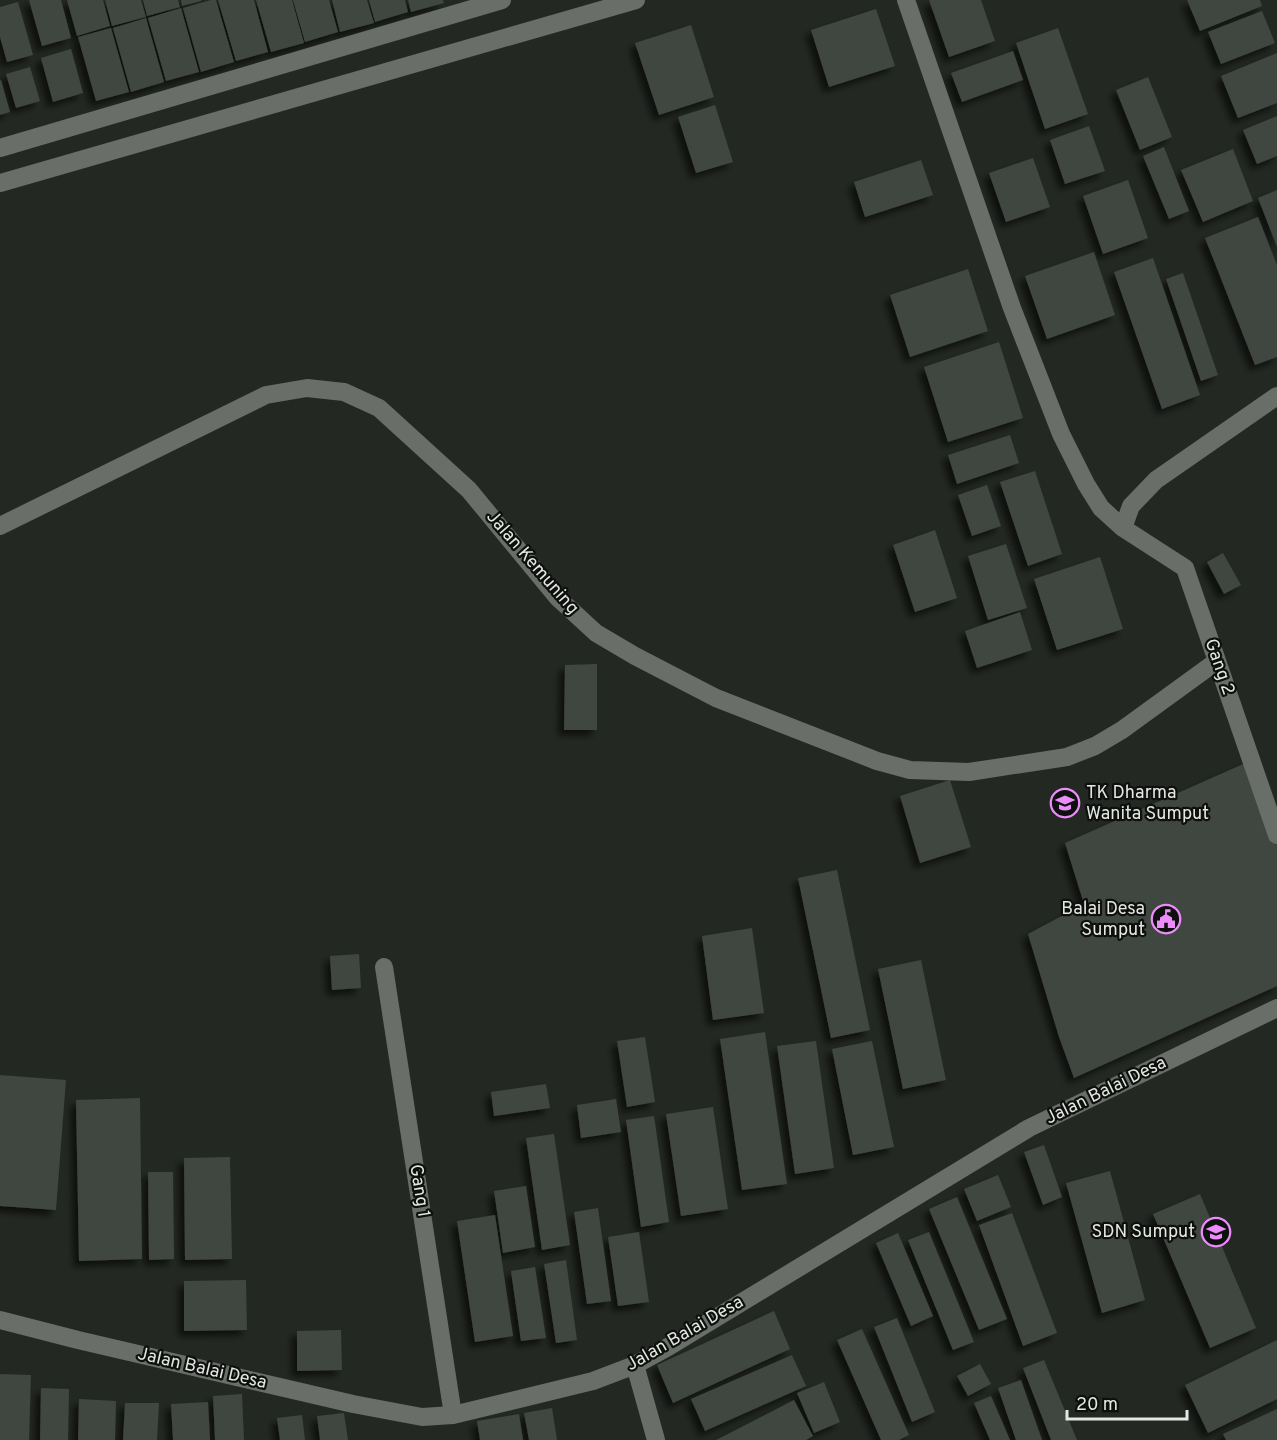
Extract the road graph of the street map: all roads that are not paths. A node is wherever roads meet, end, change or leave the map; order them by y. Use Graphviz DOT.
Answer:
graph roads {
  1 [pos="502,0"];
  2 [pos="636,0"];
  3 [pos="906,0"];
  4 [pos="0,148"];
  5 [pos="0,183"];
  6 [pos="1277,396"];
  7 [pos="0,526"];
  8 [pos="1123,528"];
  9 [pos="1217,660"];
  10 [pos="1277,835"];
  11 [pos="384,967"];
  12 [pos="1277,1008"];
  13 [pos="0,1320"];
  14 [pos="635,1365"];
  15 [pos="453,1415"];
  16 [pos="656,1440"];
  1 -- 4 [label="street"];
  2 -- 5 [label="street"];
  3 -- 8 [label="street, Gang 2"];
  6 -- 8 [label="street"];
  7 -- 9 [label="street, Jalan Kemuning"];
  8 -- 9 [label="street, Gang 2"];
  9 -- 10 [label="street, Gang 2"];
  11 -- 15 [label="street, Gang 1"];
  12 -- 14 [label="street, Jalan Balai Desa"];
  13 -- 15 [label="street, Jalan Balai Desa"];
  14 -- 15 [label="street, Jalan Balai Desa"];
  14 -- 16 [label="street"];
}
